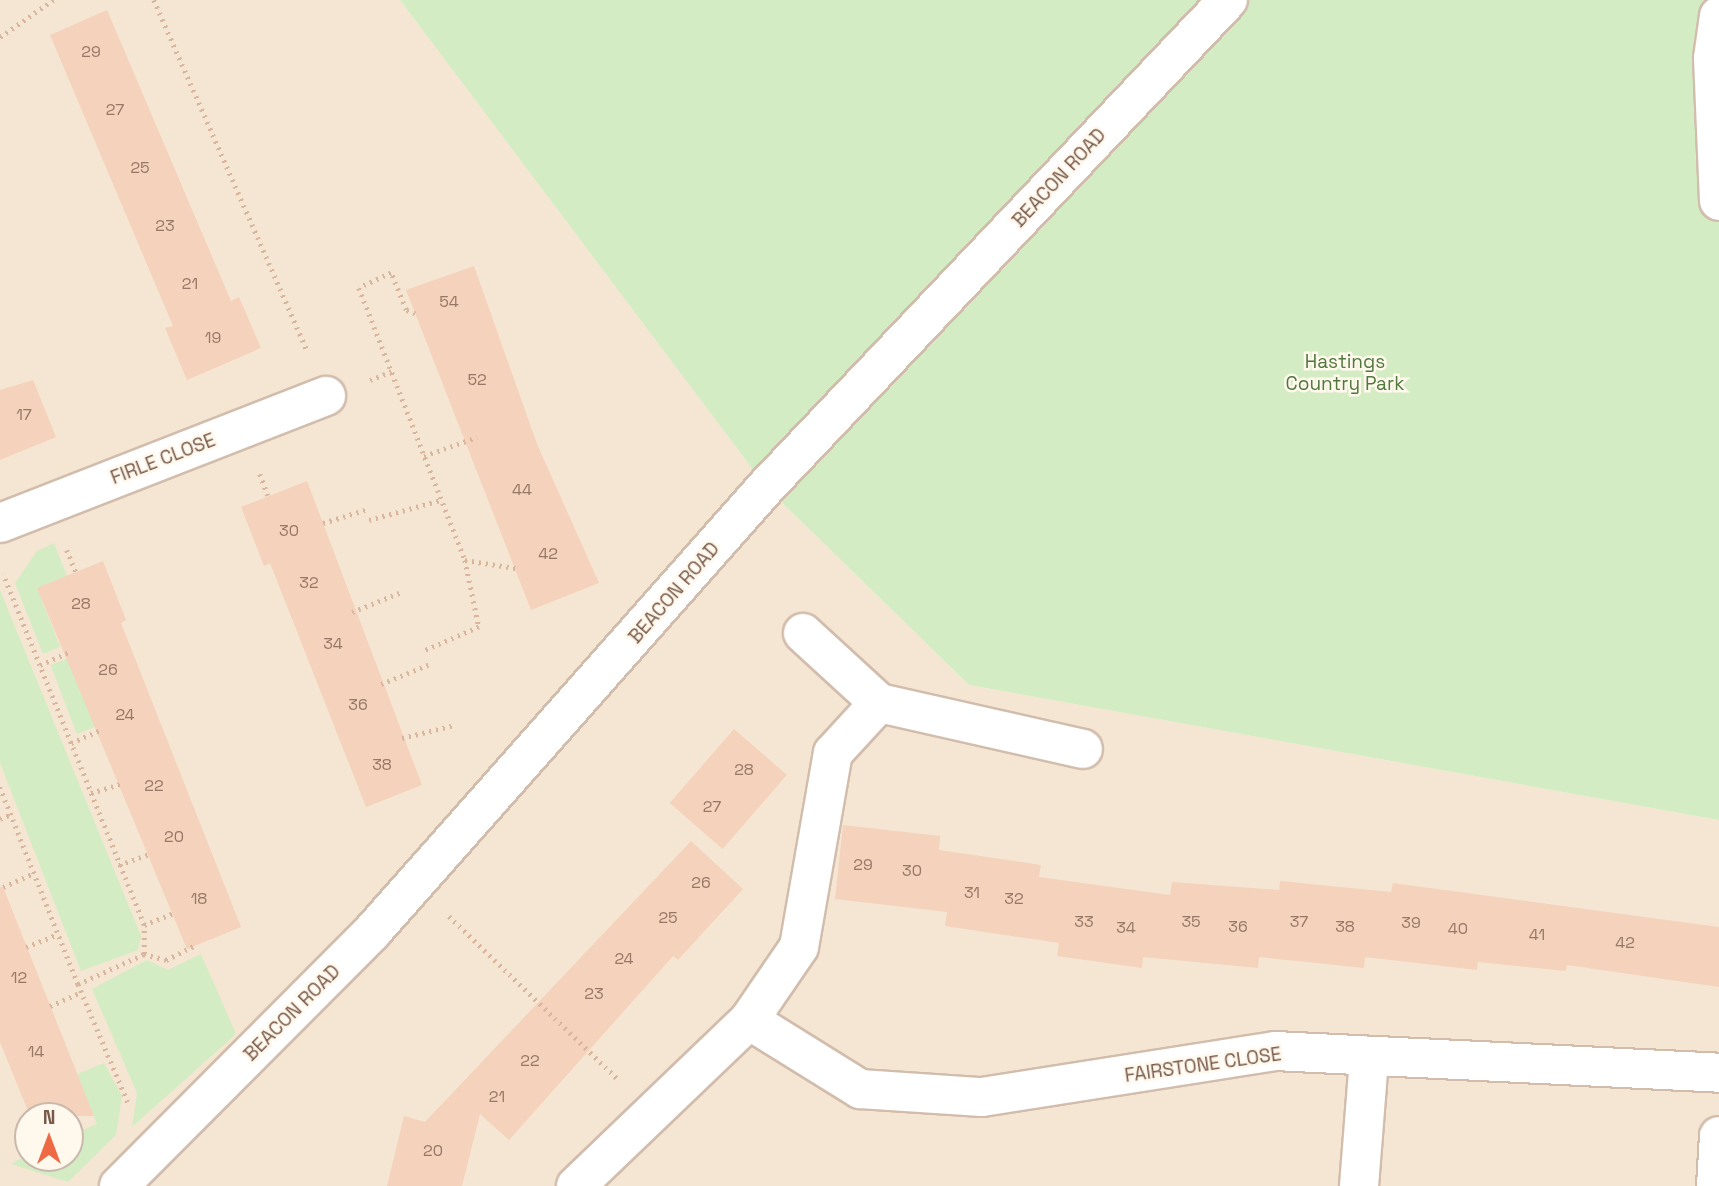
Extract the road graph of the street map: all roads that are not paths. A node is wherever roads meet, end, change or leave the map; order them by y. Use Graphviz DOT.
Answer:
graph roads {
  1 [pos="1228,0"];
  2 [pos="1719,16"];
  3 [pos="1719,201"];
  4 [pos="326,396"];
  5 [pos="0,523"];
  6 [pos="803,633"];
  7 [pos="879,703"];
  8 [pos="1083,749"];
  9 [pos="749,1020"];
  10 [pos="1369,1059"];
  11 [pos="1719,1073"];
  12 [pos="1719,1136"];
  13 [pos="119,1186"];
  14 [pos="576,1186"];
  15 [pos="1359,1186"];
  16 [pos="1716,1186"];
  1 -- 13 [label="street, BEACON ROAD"];
  2 -- 3 [label="street"];
  4 -- 5 [label="street, FIRLE CLOSE"];
  6 -- 7 [label="street"];
  7 -- 8 [label="street"];
  7 -- 9 [label="street"];
  9 -- 10 [label="street, FAIRSTONE CLOSE"];
  9 -- 14 [label="street"];
  10 -- 11 [label="street, FAIRSTONE CLOSE"];
  10 -- 15 [label="street"];
  12 -- 16 [label="street"];
}
